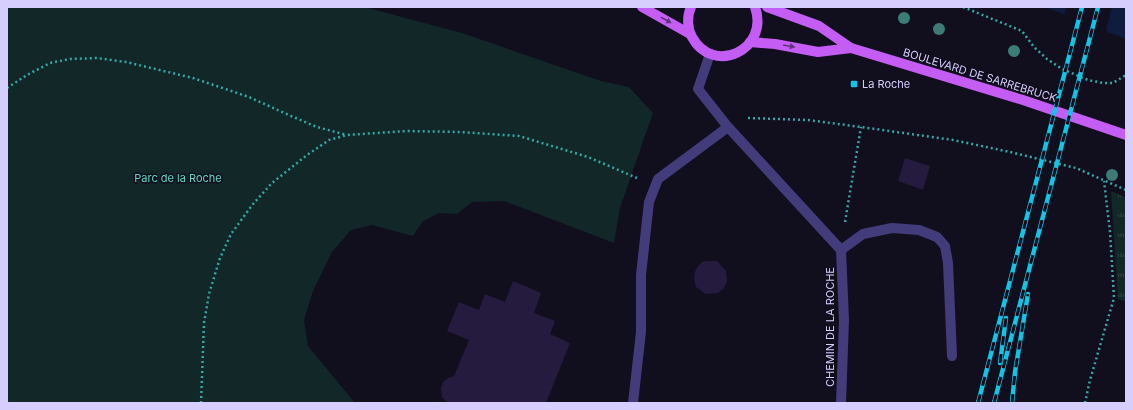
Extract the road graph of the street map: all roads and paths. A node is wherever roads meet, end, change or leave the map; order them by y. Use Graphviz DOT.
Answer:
graph roads {
  1 [pos="642,7"];
  2 [pos="691,7"];
  3 [pos="755,7"];
  4 [pos="767,7"];
  5 [pos="963,7"];
  6 [pos="690,34"];
  7 [pos="750,42"];
  8 [pos="851,48"];
  9 [pos="710,54"];
  10 [pos="1126,75"];
  11 [pos="7,88"];
  12 [pos="728,126"];
  13 [pos="861,126"];
  14 [pos="1101,127"];
  15 [pos="347,135"];
  16 [pos="1126,135"];
  17 [pos="1126,140"];
  18 [pos="1104,180"];
  19 [pos="656,185"];
  20 [pos="1126,190"];
  21 [pos="841,250"];
  22 [pos="952,356"];
  23 [pos="201,403"];
  24 [pos="633,403"];
  25 [pos="842,403"];
  26 [pos="1085,403"];
  1 -- 6 [label="main road, one-way"];
  2 -- 6 [label="main road"];
  3 -- 7 [label="main road"];
  4 -- 8 [label="main road, BOULEVARD DE SARREBRUCK"];
  5 -- 10 [label="path"];
  6 -- 9 [label="main road"];
  7 -- 8 [label="main road, BOULEVARD DE SARREBRUCK, one-way"];
  7 -- 9 [label="main road"];
  8 -- 14 [label="main road, BOULEVARD DE SARREBRUCK"];
  9 -- 12 [label="street"];
  11 -- 15 [label="path"];
  12 -- 13 [label="path"];
  12 -- 19 [label="street"];
  12 -- 21 [label="street"];
  13 -- 18 [label="path"];
  13 -- 21 [label="path"];
  14 -- 16 [label="main road, BOULEVARD DE SARREBRUCK"];
  14 -- 17 [label="main road, BOULEVARD DE SARREBRUCK"];
  15 -- 19 [label="path"];
  15 -- 23 [label="path"];
  18 -- 20 [label="path"];
  18 -- 26 [label="path"];
  19 -- 24 [label="street"];
  21 -- 22 [label="street"];
  21 -- 25 [label="street, CHEMIN DE LA ROCHE"];
}
